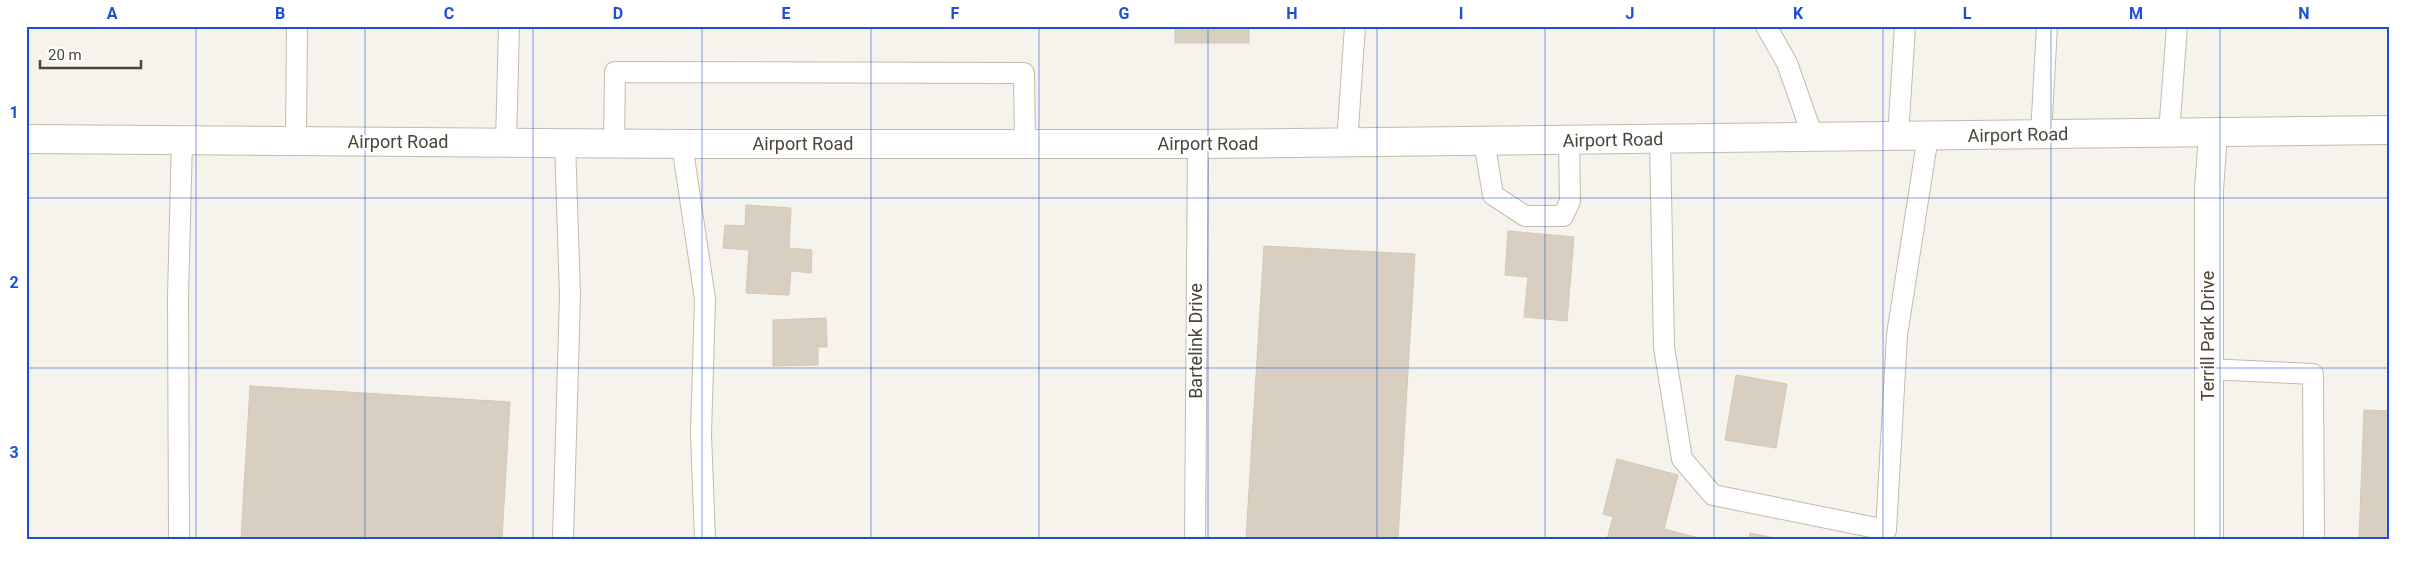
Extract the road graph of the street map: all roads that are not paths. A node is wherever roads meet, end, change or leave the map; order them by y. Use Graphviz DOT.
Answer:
graph roads {
  1 [pos="297,26"];
  2 [pos="509,26"];
  3 [pos="1354,26"];
  4 [pos="1766,26"];
  5 [pos="1906,26"];
  6 [pos="2047,26"];
  7 [pos="2177,26"];
  8 [pos="2390,130"];
  9 [pos="2169,133"];
  10 [pos="2213,133"];
  11 [pos="2041,134"];
  12 [pos="1898,136"];
  13 [pos="1928,136"];
  14 [pos="1813,138"];
  15 [pos="26,139"];
  16 [pos="1660,139"];
  17 [pos="182,140"];
  18 [pos="1569,140"];
  19 [pos="296,141"];
  20 [pos="1484,141"];
  21 [pos="506,142"];
  22 [pos="565,143"];
  23 [pos="614,143"];
  24 [pos="1348,143"];
  25 [pos="682,144"];
  26 [pos="1025,144"];
  27 [pos="1198,144"];
  28 [pos="2208,369"];
  29 [pos="1885,534"];
  30 [pos="180,539"];
  31 [pos="563,539"];
  32 [pos="705,539"];
  33 [pos="1196,539"];
  34 [pos="2209,539"];
  35 [pos="2314,539"];
  1 -- 19 [label="lane"];
  2 -- 21 [label="lane"];
  3 -- 24 [label="lane"];
  4 -- 14 [label="lane"];
  5 -- 12 [label="lane"];
  6 -- 11 [label="lane"];
  7 -- 9 [label="lane"];
  8 -- 10 [label="street, Airport Road"];
  9 -- 10 [label="street, Airport Road"];
  9 -- 11 [label="street, Airport Road"];
  10 -- 28 [label="street, Terrill Park Drive"];
  11 -- 13 [label="street, Airport Road"];
  12 -- 13 [label="street, Airport Road"];
  12 -- 14 [label="street, Airport Road"];
  13 -- 29 [label="lane"];
  14 -- 16 [label="street, Airport Road"];
  15 -- 17 [label="street, Airport Road"];
  16 -- 18 [label="street, Airport Road"];
  16 -- 29 [label="lane"];
  17 -- 19 [label="street, Airport Road"];
  17 -- 30 [label="lane"];
  18 -- 20 [label="street, Airport Road"];
  18 -- 20 [label="lane"];
  19 -- 21 [label="street, Airport Road"];
  20 -- 24 [label="street, Airport Road"];
  21 -- 22 [label="street, Airport Road"];
  22 -- 23 [label="street, Airport Road"];
  22 -- 31 [label="lane"];
  23 -- 25 [label="street, Airport Road"];
  23 -- 26 [label="lane"];
  24 -- 27 [label="street, Airport Road"];
  25 -- 26 [label="street, Airport Road"];
  25 -- 32 [label="lane"];
  26 -- 27 [label="street, Airport Road"];
  27 -- 33 [label="lane, Bartelink Drive"];
  28 -- 34 [label="street, Terrill Park Drive"];
  28 -- 35 [label="lane"];
}
